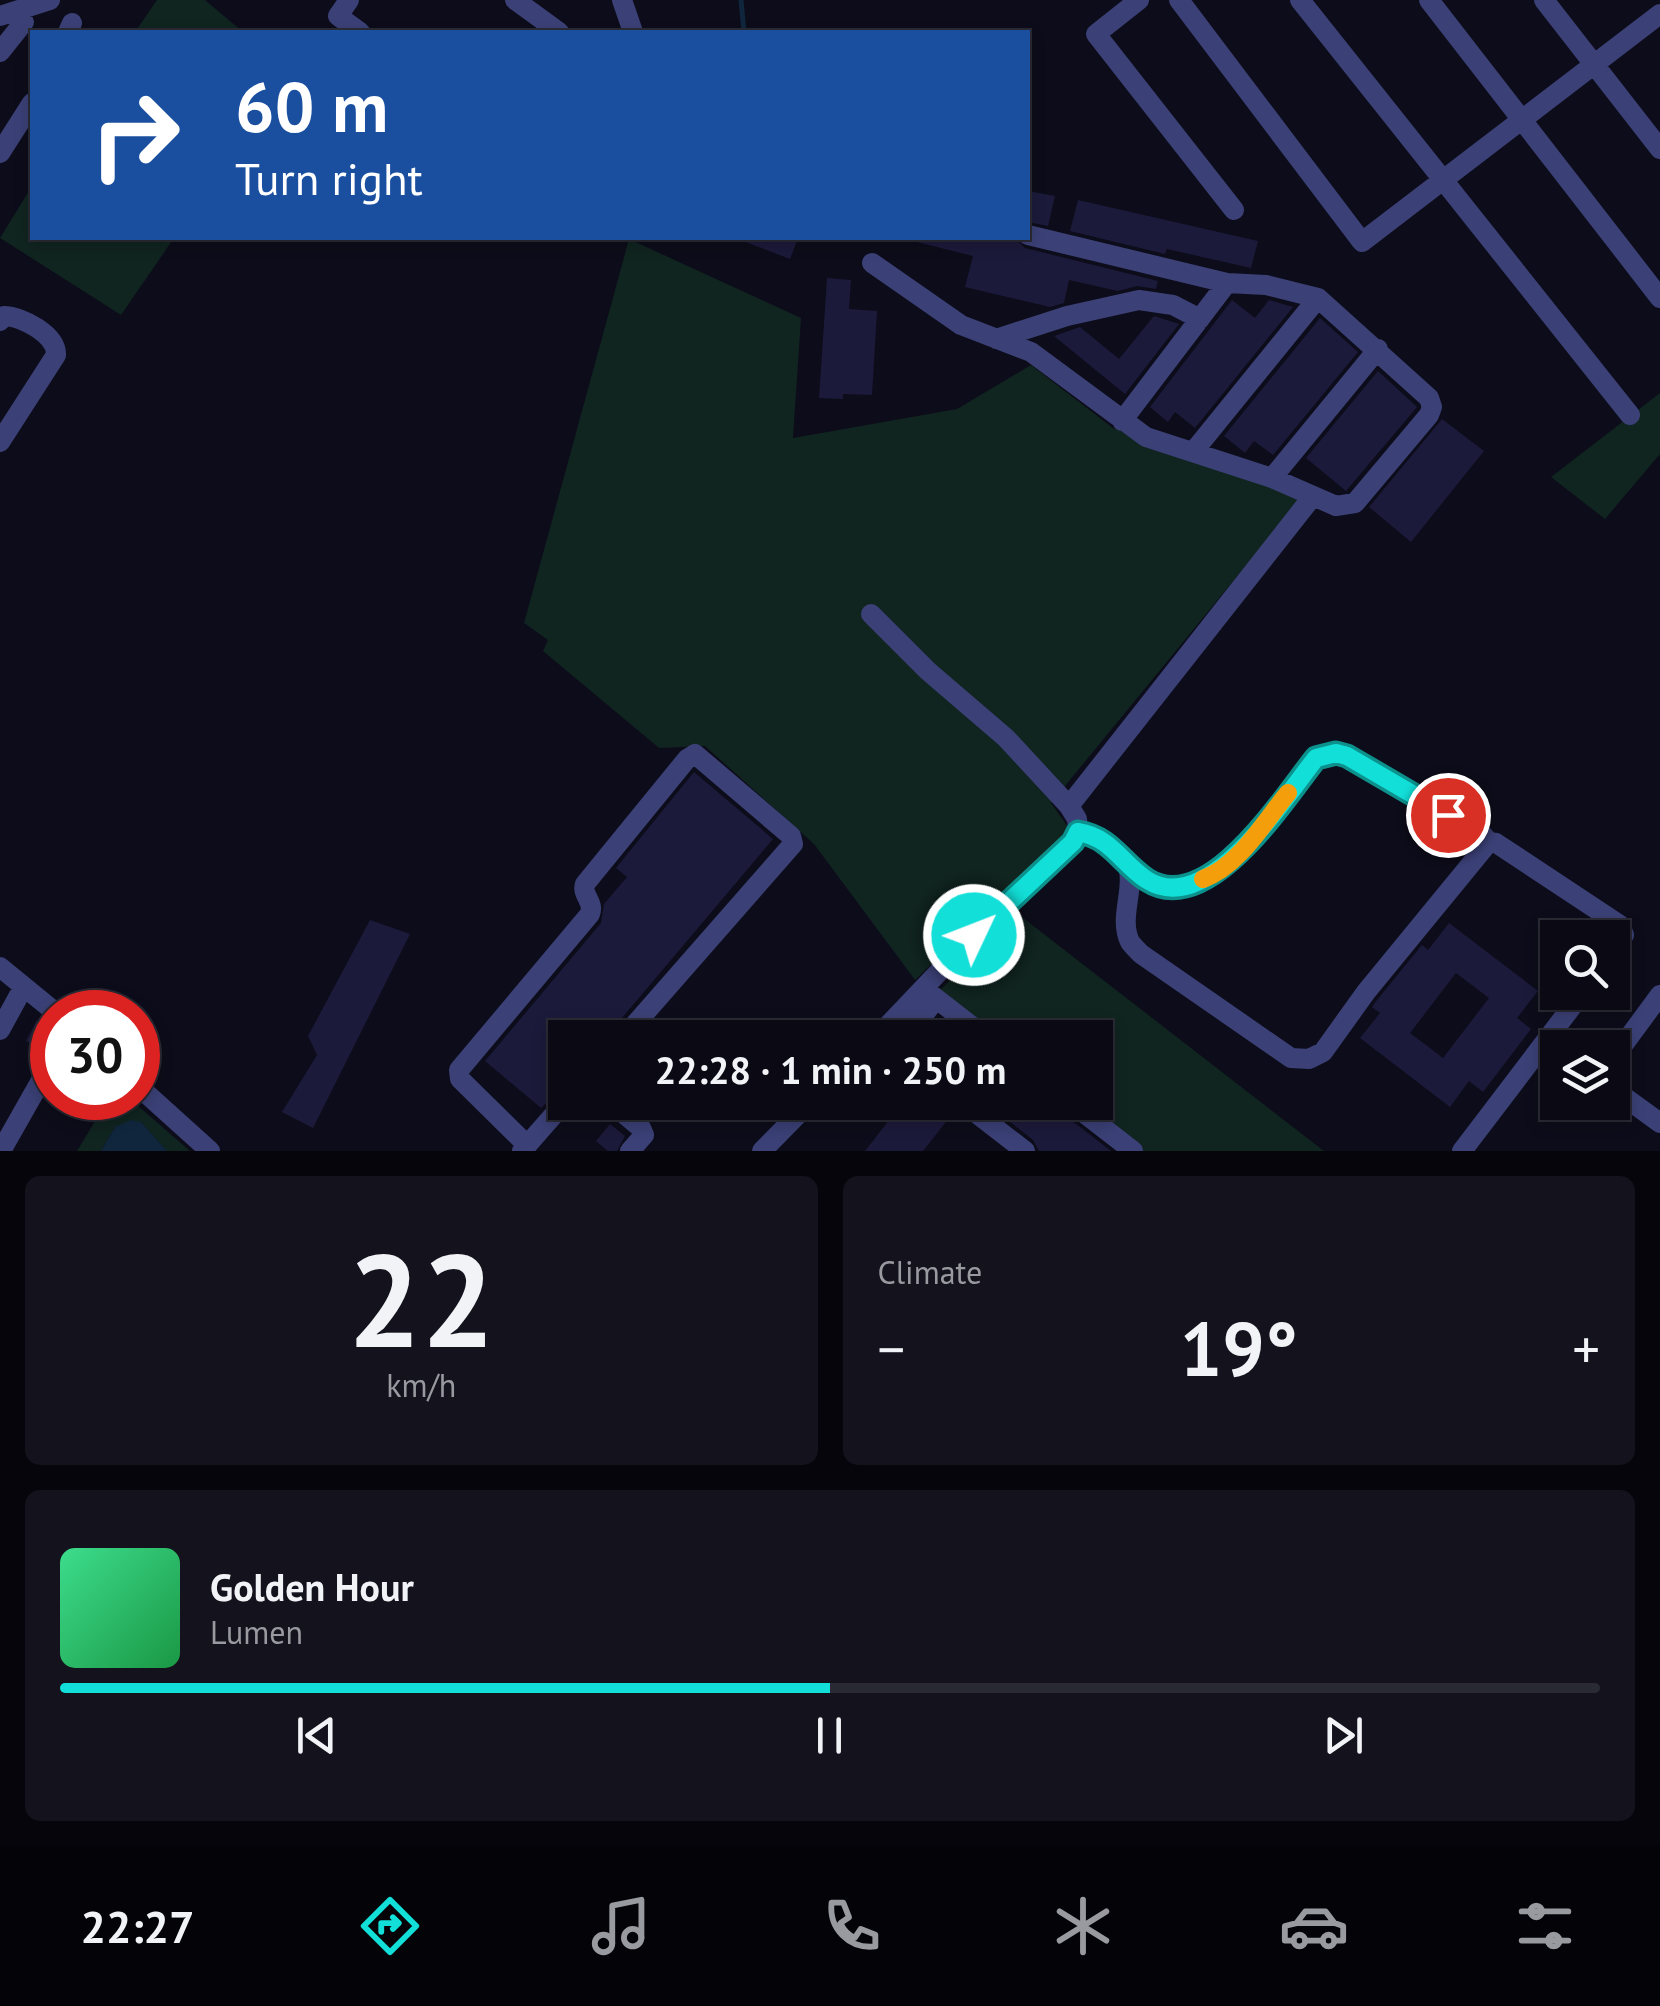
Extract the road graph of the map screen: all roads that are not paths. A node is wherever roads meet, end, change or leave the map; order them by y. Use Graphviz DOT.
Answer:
graph roads {
  1 [pos="50,0"];
  2 [pos="348,0"];
  3 [pos="515,0"];
  4 [pos="622,0"];
  5 [pos="1140,0"];
  6 [pos="1180,0"];
  7 [pos="1300,0"];
  8 [pos="1429,0"];
  9 [pos="1544,0"];
  10 [pos="1660,14"];
  11 [pos="0,16"];
  12 [pos="24,22"];
  13 [pos="357,30"];
  14 [pos="556,30"];
  15 [pos="632,30"];
  16 [pos="0,52"];
  17 [pos="1594,64"];
  18 [pos="30,107"];
  19 [pos="1522,120"];
  20 [pos="1660,149"];
  21 [pos="0,153"];
  22 [pos="1444,180"];
  23 [pos="1234,210"];
  24 [pos="1030,235"];
  25 [pos="872,264"];
  26 [pos="1228,283"];
  27 [pos="1318,298"];
  28 [pos="1660,298"];
  29 [pos="1200,319"];
  30 [pos="0,321"];
  31 [pos="996,340"];
  32 [pos="1378,349"];
  33 [pos="1630,415"];
  34 [pos="1122,420"];
  35 [pos="0,442"];
  36 [pos="1194,452"];
  37 [pos="1272,478"];
  38 [pos="1312,496"];
  39 [pos="871,614"];
  40 [pos="1069,806"];
  41 [pos="1078,832"];
  42 [pos="1488,842"];
  43 [pos="1121,854"];
  44 [pos="1612,920"];
  45 [pos="0,967"];
  46 [pos="23,988"];
  47 [pos="30,993"];
  48 [pos="928,996"];
  49 [pos="1659,1000"];
  50 [pos="1569,1010"];
  51 [pos="639,1020"];
  52 [pos="898,1020"];
  53 [pos="915,1020"];
  54 [pos="962,1020"];
  55 [pos="0,1030"];
  56 [pos="1630,1037"];
  57 [pos="30,1100"];
  58 [pos="1630,1101"];
  59 [pos="160,1106"];
  60 [pos="549,1120"];
  61 [pos="631,1120"];
  62 [pos="792,1120"];
  63 [pos="985,1120"];
  64 [pos="1093,1120"];
  65 [pos="1660,1123"];
  66 [pos="525,1148"];
  67 [pos="1,1151"];
  68 [pos="210,1151"];
  69 [pos="630,1151"];
  70 [pos="762,1151"];
  71 [pos="1025,1151"];
  72 [pos="1133,1151"];
  73 [pos="1462,1151"];
  1 -- 11 [label="street"];
  2 -- 13 [label="street"];
  3 -- 14 [label="street"];
  4 -- 15 [label="street"];
  5 -- 23 [label="street"];
  6 -- 22 [label="street"];
  7 -- 22 [label="street"];
  8 -- 19 [label="street"];
  9 -- 17 [label="street"];
  10 -- 17 [label="street"];
  12 -- 16 [label="street"];
  17 -- 19 [label="street"];
  17 -- 20 [label="street"];
  18 -- 21 [label="street"];
  19 -- 22 [label="street"];
  19 -- 28 [label="street"];
  22 -- 33 [label="street"];
  24 -- 26 [label="street"];
  25 -- 31 [label="street"];
  26 -- 27 [label="street"];
  26 -- 29 [label="street"];
  27 -- 32 [label="street"];
  27 -- 36 [label="street"];
  29 -- 31 [label="street"];
  29 -- 34 [label="street"];
  30 -- 35 [label="street"];
  31 -- 34 [label="street"];
  32 -- 37 [label="street"];
  32 -- 38 [label="street"];
  34 -- 36 [label="street"];
  36 -- 37 [label="street"];
  37 -- 38 [label="street"];
  38 -- 40 [label="street"];
  39 -- 40 [label="street"];
  40 -- 41 [label="street"];
  41 -- 43 [label="street"];
  41 -- 48 [label="street"];
  42 -- 43 [label="street"];
  42 -- 43 [label="street"];
  42 -- 44 [label="street"];
  45 -- 46 [label="street"];
  46 -- 47 [label="street"];
  46 -- 55 [label="street"];
  48 -- 52 [label="street"];
  48 -- 53 [label="street"];
  48 -- 54 [label="street"];
  49 -- 56 [label="street"];
  50 -- 73 [label="street"];
  51 -- 66 [label="street"];
  57 -- 67 [label="street"];
  58 -- 65 [label="street"];
  59 -- 68 [label="street"];
  60 -- 66 [label="street"];
  61 -- 69 [label="street"];
  62 -- 70 [label="street"];
  63 -- 71 [label="street"];
  64 -- 72 [label="street"];
}
